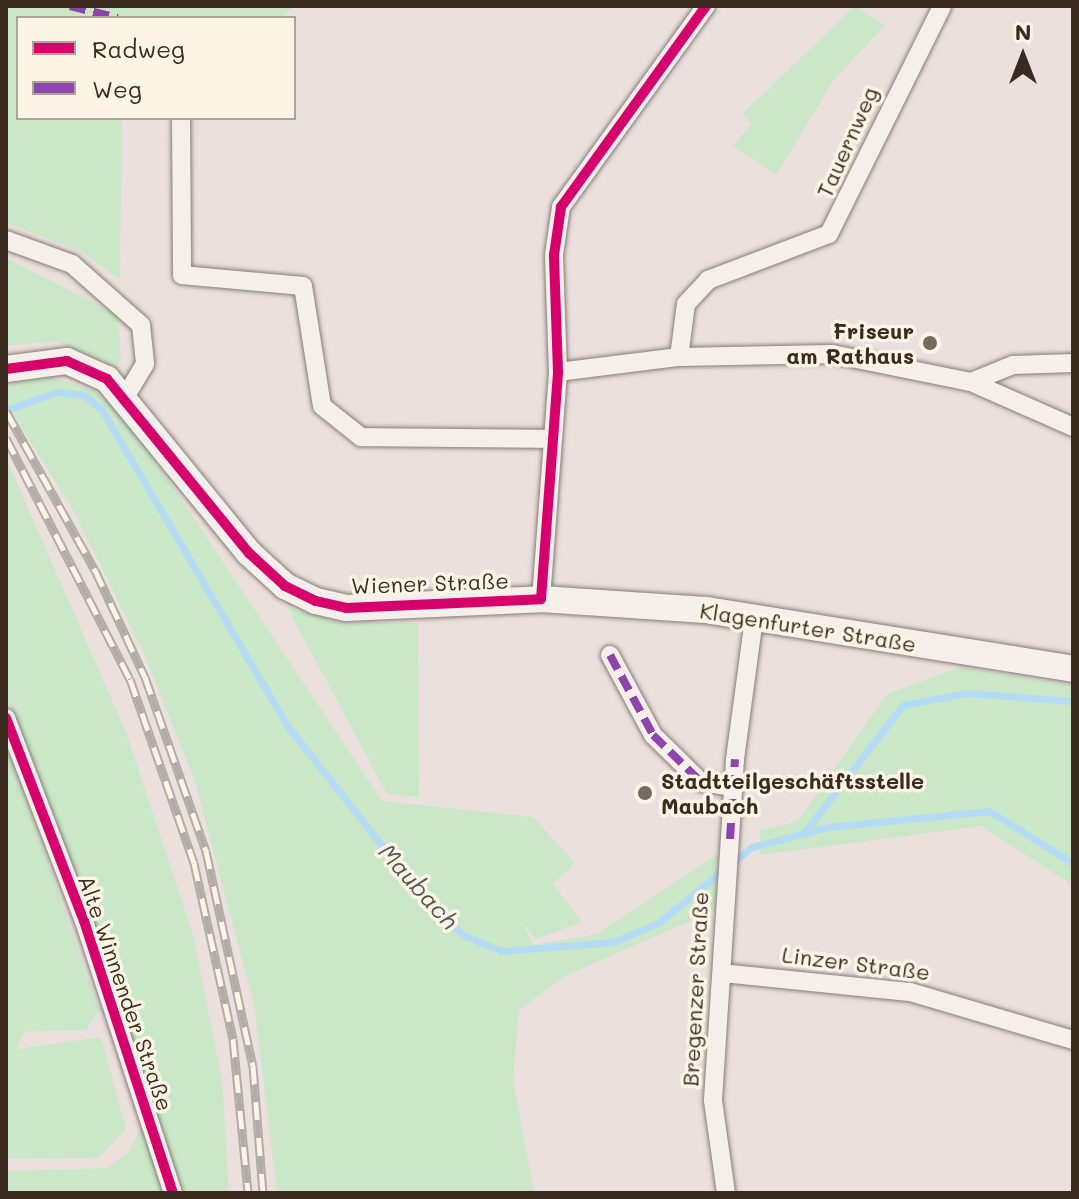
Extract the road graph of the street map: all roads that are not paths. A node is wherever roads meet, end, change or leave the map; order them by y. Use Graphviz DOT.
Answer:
graph roads {
  1 [pos="706,6"];
  2 [pos="942,6"];
  3 [pos="181,120"];
  4 [pos="6,240"];
  5 [pos="679,357"];
  6 [pos="1073,363"];
  7 [pos="6,369"];
  8 [pos="558,372"];
  9 [pos="971,382"];
  10 [pos="126,396"];
  11 [pos="1073,427"];
  12 [pos="553,439"];
  13 [pos="541,599"];
  14 [pos="754,618"];
  15 [pos="610,655"];
  16 [pos="1073,669"];
  17 [pos="6,718"];
  18 [pos="734,787"];
  19 [pos="722,973"];
  20 [pos="1073,1040"];
  21 [pos="173,1193"];
  22 [pos="726,1193"];
  1 -- 8 [label="street, Wiener Straße"];
  2 -- 5 [label="street, Tauernweg"];
  3 -- 12 [label="street"];
  4 -- 10 [label="street"];
  5 -- 8 [label="street"];
  5 -- 9 [label="street"];
  6 -- 9 [label="street"];
  7 -- 10 [label="street, Wiener Straße"];
  8 -- 12 [label="street, Wiener Straße"];
  9 -- 11 [label="street"];
  10 -- 13 [label="street, Wiener Straße"];
  12 -- 13 [label="street, Wiener Straße"];
  13 -- 14 [label="street, Klagenfurter Straße"];
  14 -- 16 [label="street, Klagenfurter Straße"];
  14 -- 18 [label="street, Bregenzer Straße"];
  15 -- 18 [label="street"];
  17 -- 21 [label="street, Alte Winnender Straße"];
  18 -- 19 [label="street, Bregenzer Straße"];
  19 -- 20 [label="street, Linzer Straße"];
  19 -- 22 [label="street, Bregenzer Straße"];
}
